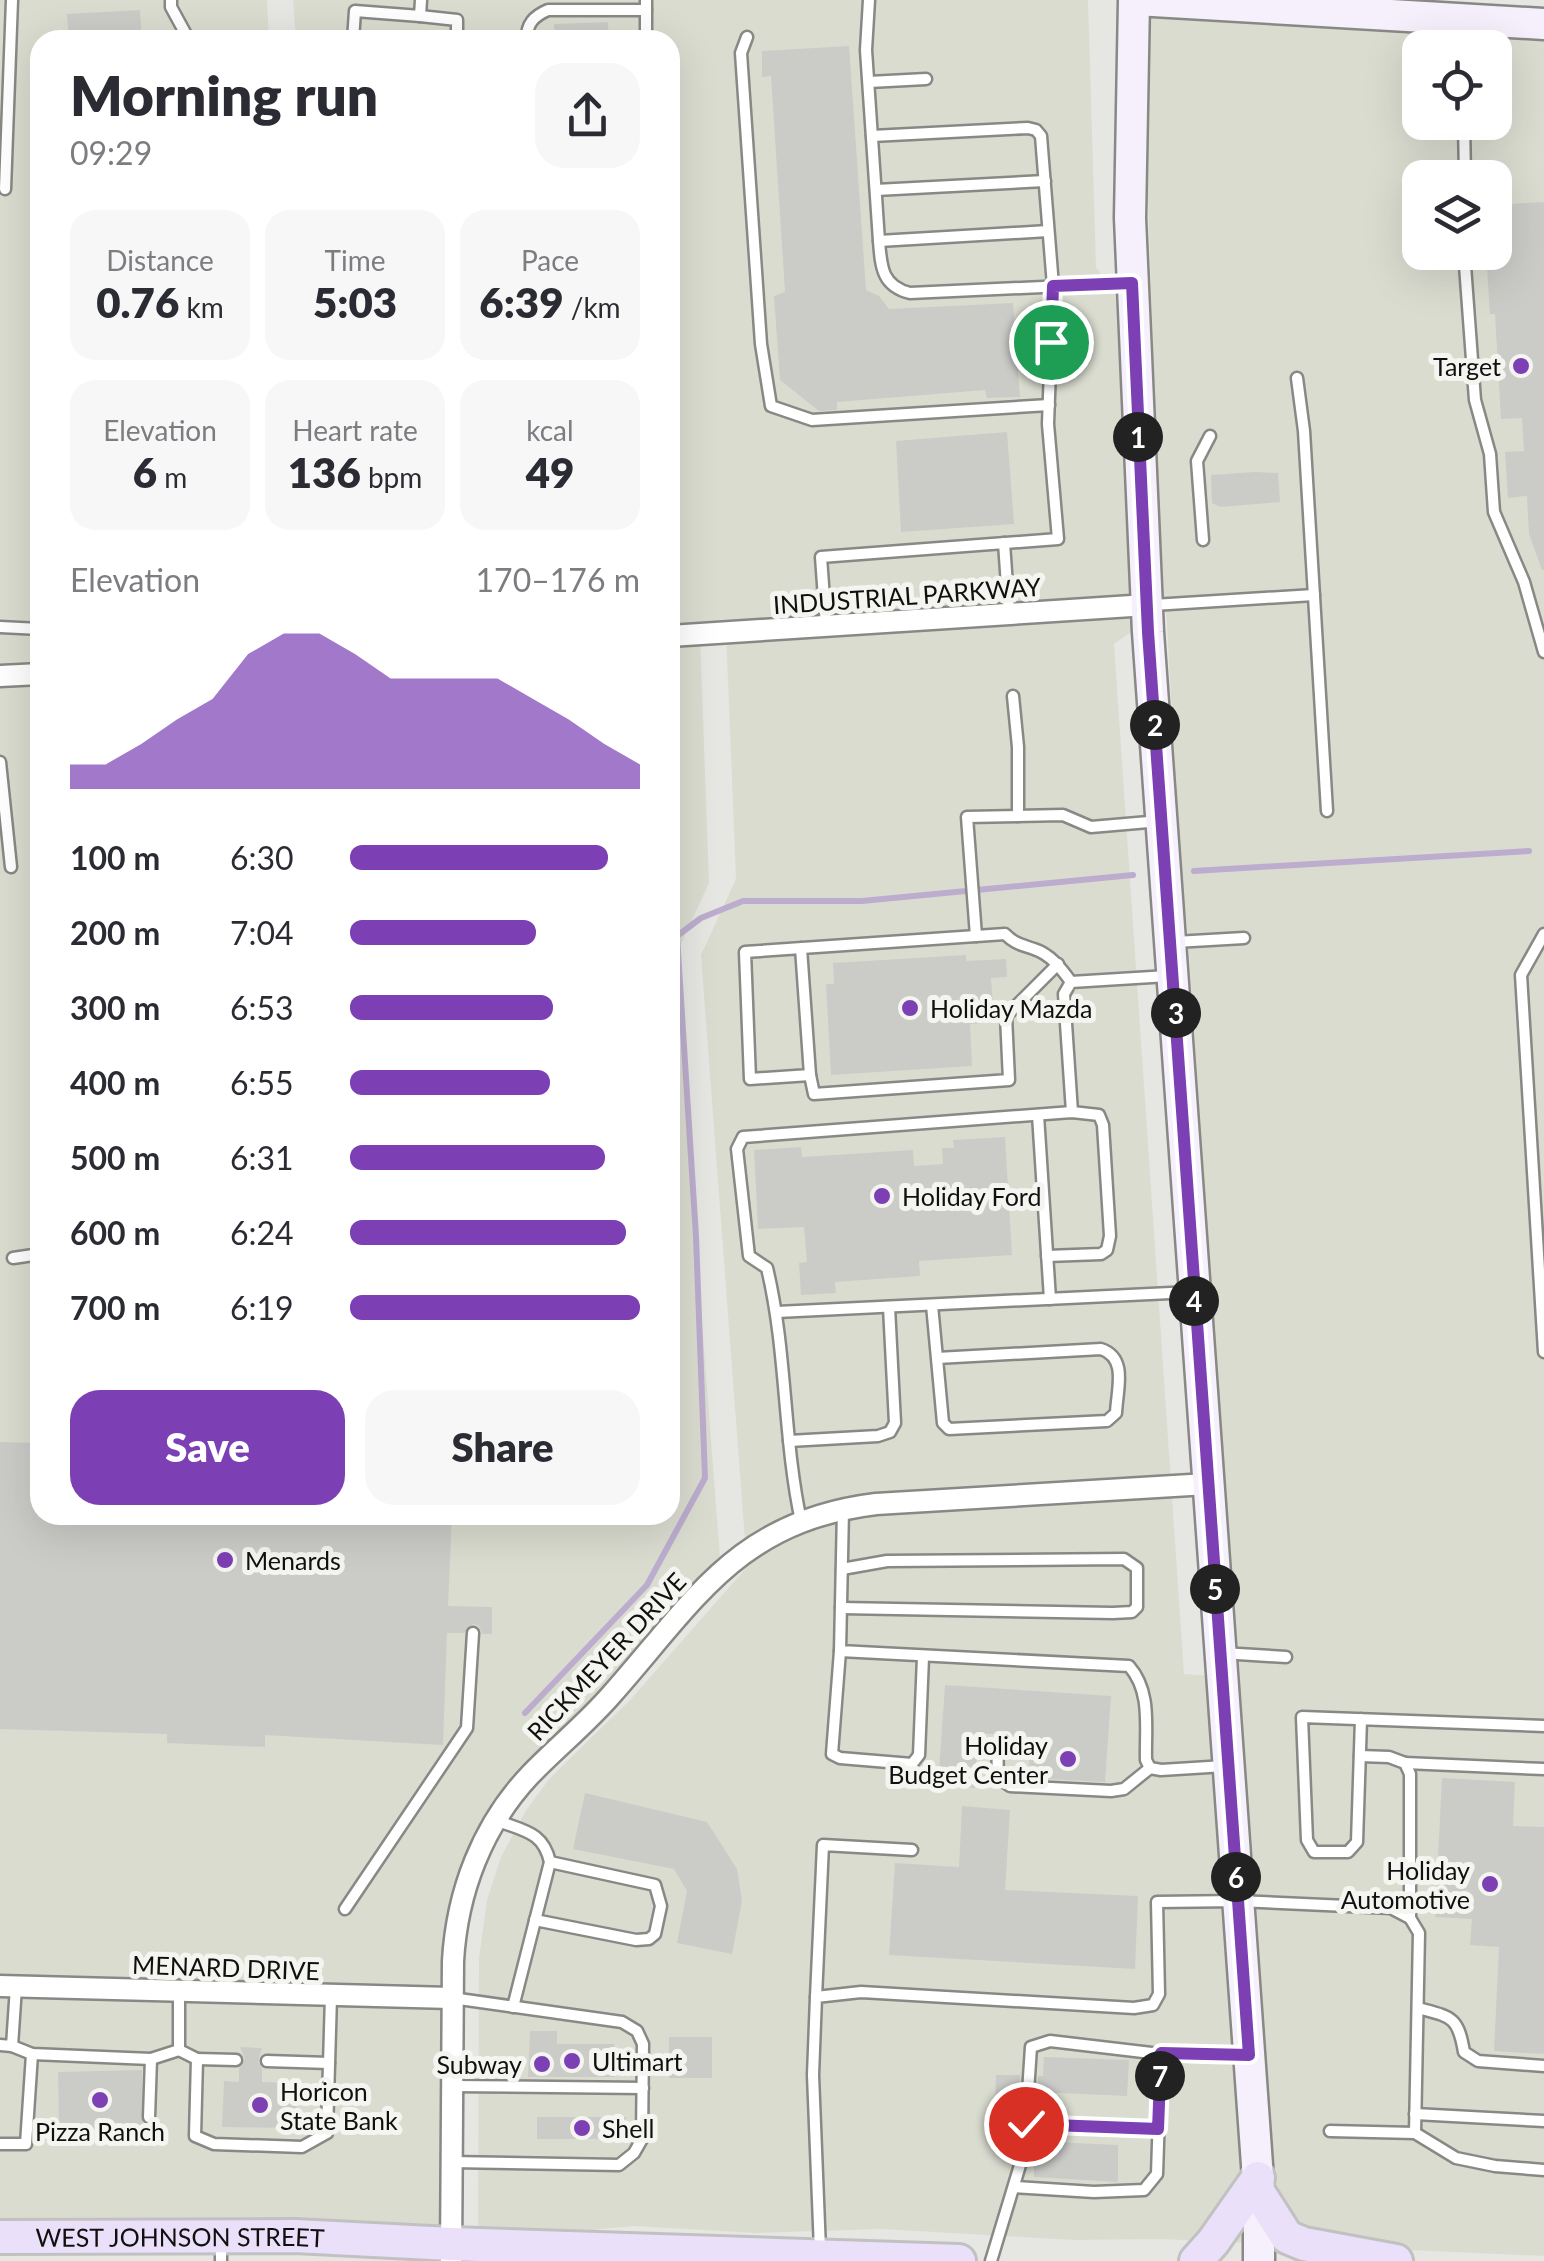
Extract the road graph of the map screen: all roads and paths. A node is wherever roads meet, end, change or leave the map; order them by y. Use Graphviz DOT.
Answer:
graph roads {
  1 [pos="12,0"];
  2 [pos="171,0"];
  3 [pos="421,0"];
  4 [pos="869,0"];
  5 [pos="1135,0"];
  6 [pos="646,5"];
  7 [pos="420,16"];
  8 [pos="1544,24"];
  9 [pos="184,30"];
  10 [pos="354,30"];
  11 [pos="458,30"];
  12 [pos="526,30"];
  13 [pos="1424,30"];
  14 [pos="1495,30"];
  15 [pos="748,38"];
  16 [pos="926,79"];
  17 [pos="868,82"];
  18 [pos="872,136"];
  19 [pos="1045,182"];
  20 [pos="5,189"];
  21 [pos="876,190"];
  22 [pos="1048,230"];
  23 [pos="880,242"];
  24 [pos="1465,270"];
  25 [pos="1132,283"];
  26 [pos="1053,286"];
  27 [pos="1297,378"];
  28 [pos="1049,405"];
  29 [pos="1210,436"];
  30 [pos="1203,540"];
  31 [pos="1004,543"];
  32 [pos="1314,595"];
  33 [pos="1147,605"];
  34 [pos="1009,614"];
  35 [pos="826,626"];
  36 [pos="0,627"];
  37 [pos="30,628"];
  38 [pos="680,635"];
  39 [pos="1544,652"];
  40 [pos="30,674"];
  41 [pos="0,676"];
  42 [pos="1013,696"];
  43 [pos="0,762"];
  44 [pos="1327,810"];
  45 [pos="1018,816"];
  46 [pos="1162,820"];
  47 [pos="11,867"];
  48 [pos="1544,934"];
  49 [pos="976,936"];
  50 [pos="1244,938"];
  51 [pos="1172,942"];
  52 [pos="801,948"];
  53 [pos="1058,964"];
  54 [pos="1174,976"];
  55 [pos="1071,982"];
  56 [pos="810,1075"];
  57 [pos="1072,1112"];
  58 [pos="1038,1115"];
  59 [pos="30,1255"];
  60 [pos="1047,1256"];
  61 [pos="13,1258"];
  62 [pos="1194,1292"];
  63 [pos="1050,1299"];
  64 [pos="932,1304"];
  65 [pos="888,1307"];
  66 [pos="778,1312"];
  67 [pos="1544,1352"];
  68 [pos="937,1358"];
  69 [pos="788,1441"];
  70 [pos="1207,1484"];
  71 [pos="844,1509"];
  72 [pos="801,1521"];
  73 [pos="842,1569"];
  74 [pos="841,1608"];
  75 [pos="473,1634"];
  76 [pos="840,1651"];
  77 [pos="1220,1653"];
  78 [pos="923,1657"];
  79 [pos="1286,1657"];
  80 [pos="1361,1719"];
  81 [pos="1544,1726"];
  82 [pos="998,1752"];
  83 [pos="1360,1756"];
  84 [pos="1405,1763"];
  85 [pos="1228,1766"];
  86 [pos="1150,1768"];
  87 [pos="1544,1769"];
  88 [pos="496,1820"];
  89 [pos="912,1850"];
  90 [pos="550,1862"];
  91 [pos="1238,1901"];
  92 [pos="345,1909"];
  93 [pos="1410,1918"];
  94 [pos="535,1920"];
  95 [pos="8,1986"];
  96 [pos="180,1991"];
  97 [pos="332,1995"];
  98 [pos="816,1996"];
  99 [pos="451,1998"];
  100 [pos="512,2006"];
  101 [pos="1418,2008"];
  102 [pos="6,2046"];
  103 [pos="178,2050"];
  104 [pos="1161,2053"];
  105 [pos="32,2054"];
  106 [pos="1249,2055"];
  107 [pos="151,2059"];
  108 [pos="197,2059"];
  109 [pos="236,2060"];
  110 [pos="267,2062"];
  111 [pos="330,2063"];
  112 [pos="1544,2066"];
  113 [pos="451,2086"];
  114 [pos="643,2088"];
  115 [pos="1416,2114"];
  116 [pos="149,2116"];
  117 [pos="1544,2122"];
  118 [pos="1026,2124"];
  119 [pos="1158,2129"];
  120 [pos="1330,2131"];
  121 [pos="1415,2133"];
  122 [pos="0,2144"];
  123 [pos="452,2162"];
  124 [pos="1544,2170"];
  125 [pos="1259,2186"];
  126 [pos="1014,2187"];
  127 [pos="0,2237"];
  128 [pos="221,2248"];
  129 [pos="451,2253"];
  130 [pos="820,2258"];
  131 [pos="959,2261"];
  132 [pos="992,2261"];
  133 [pos="1196,2261"];
  134 [pos="1259,2261"];
  135 [pos="1396,2261"];
  1 -- 20 [label="lane"];
  2 -- 9 [label="lane"];
  3 -- 7 [label="lane"];
  4 -- 17 [label="lane"];
  5 -- 13 [label="main road"];
  5 -- 25 [label="main road"];
  6 -- 12 [label="lane"];
  7 -- 10 [label="lane"];
  7 -- 11 [label="lane"];
  8 -- 14 [label="main road"];
  15 -- 28 [label="lane"];
  16 -- 17 [label="lane"];
  17 -- 18 [label="lane"];
  18 -- 19 [label="lane"];
  18 -- 21 [label="lane"];
  19 -- 21 [label="lane"];
  19 -- 22 [label="lane"];
  21 -- 23 [label="lane"];
  22 -- 23 [label="lane"];
  22 -- 26 [label="lane"];
  23 -- 26 [label="lane"];
  24 -- 39 [label="lane"];
  25 -- 26 [label="lane"];
  25 -- 33 [label="main road"];
  26 -- 28 [label="lane"];
  27 -- 32 [label="lane"];
  28 -- 31 [label="lane"];
  29 -- 30 [label="lane"];
  31 -- 34 [label="lane"];
  31 -- 35 [label="lane"];
  32 -- 33 [label="lane"];
  32 -- 44 [label="lane"];
  33 -- 34 [label="street, INDUSTRIAL PARKWAY"];
  33 -- 46 [label="main road"];
  34 -- 35 [label="street, INDUSTRIAL PARKWAY"];
  35 -- 38 [label="street, INDUSTRIAL PARKWAY"];
  36 -- 37 [label="lane"];
  40 -- 41 [label="street"];
  42 -- 45 [label="lane"];
  43 -- 47 [label="lane"];
  45 -- 46 [label="lane"];
  45 -- 49 [label="lane"];
  46 -- 51 [label="main road"];
  48 -- 67 [label="lane"];
  49 -- 52 [label="lane"];
  49 -- 53 [label="lane"];
  50 -- 51 [label="lane"];
  51 -- 54 [label="main road"];
  52 -- 56 [label="lane"];
  52 -- 56 [label="lane"];
  53 -- 55 [label="lane"];
  53 -- 56 [label="lane"];
  54 -- 55 [label="lane"];
  54 -- 62 [label="main road"];
  55 -- 57 [label="lane"];
  57 -- 58 [label="lane"];
  57 -- 60 [label="lane"];
  58 -- 60 [label="lane"];
  58 -- 66 [label="lane"];
  59 -- 61 [label="lane"];
  60 -- 63 [label="lane"];
  62 -- 63 [label="lane"];
  62 -- 70 [label="main road"];
  63 -- 64 [label="lane"];
  64 -- 65 [label="lane"];
  64 -- 68 [label="lane"];
  65 -- 66 [label="lane"];
  65 -- 69 [label="lane"];
  66 -- 69 [label="lane"];
  68 -- 68 [label="lane"];
  69 -- 72 [label="lane"];
  70 -- 71 [label="street, RICKMEYER DRIVE"];
  70 -- 77 [label="main road"];
  71 -- 72 [label="street, RICKMEYER DRIVE"];
  71 -- 73 [label="lane"];
  72 -- 88 [label="street, RICKMEYER DRIVE"];
  73 -- 74 [label="lane"];
  73 -- 74 [label="lane"];
  74 -- 76 [label="lane"];
  75 -- 92 [label="lane"];
  76 -- 78 [label="lane"];
  76 -- 78 [label="lane"];
  77 -- 79 [label="lane"];
  77 -- 85 [label="main road"];
  78 -- 86 [label="lane"];
  80 -- 81 [label="lane"];
  80 -- 83 [label="lane"];
  80 -- 83 [label="lane"];
  82 -- 86 [label="lane"];
  83 -- 84 [label="lane"];
  84 -- 87 [label="lane"];
  84 -- 93 [label="lane"];
  85 -- 86 [label="lane"];
  85 -- 91 [label="main road"];
  88 -- 90 [label="lane"];
  88 -- 99 [label="street, RICKMEYER DRIVE"];
  89 -- 98 [label="lane"];
  90 -- 94 [label="lane"];
  90 -- 94 [label="lane"];
  91 -- 93 [label="lane"];
  91 -- 98 [label="lane"];
  91 -- 106 [label="main road"];
  93 -- 101 [label="lane"];
  94 -- 100 [label="lane"];
  95 -- 96 [label="street, MENARD DRIVE"];
  95 -- 102 [label="lane"];
  96 -- 97 [label="street, MENARD DRIVE"];
  96 -- 103 [label="lane"];
  97 -- 99 [label="street, MENARD DRIVE"];
  97 -- 111 [label="lane"];
  98 -- 130 [label="lane"];
  99 -- 100 [label="lane"];
  99 -- 113 [label="street, RICKMEYER DRIVE"];
  100 -- 114 [label="lane"];
  101 -- 112 [label="lane"];
  101 -- 115 [label="lane"];
  102 -- 105 [label="lane"];
  103 -- 107 [label="lane"];
  103 -- 108 [label="lane"];
  104 -- 106 [label="lane"];
  104 -- 118 [label="lane"];
  104 -- 119 [label="lane"];
  105 -- 107 [label="lane"];
  105 -- 122 [label="lane"];
  106 -- 125 [label="main road"];
  107 -- 116 [label="lane"];
  108 -- 109 [label="lane"];
  108 -- 111 [label="lane"];
  110 -- 111 [label="lane"];
  113 -- 114 [label="lane"];
  113 -- 123 [label="street, RICKMEYER DRIVE"];
  114 -- 123 [label="lane"];
  115 -- 117 [label="lane"];
  115 -- 121 [label="lane"];
  118 -- 119 [label="lane"];
  118 -- 126 [label="lane"];
  119 -- 126 [label="lane"];
  120 -- 121 [label="lane"];
  121 -- 124 [label="lane"];
  123 -- 129 [label="street, RICKMEYER DRIVE"];
  125 -- 133 [label="main road"];
  125 -- 134 [label="main road"];
  125 -- 135 [label="main road"];
  126 -- 132 [label="lane"];
  127 -- 128 [label="main road, WEST JOHNSON STREET"];
  128 -- 129 [label="main road, WEST JOHNSON STREET"];
  129 -- 130 [label="main road, WEST JOHNSON STREET"];
  130 -- 131 [label="main road, WEST JOHNSON STREET"];
}
